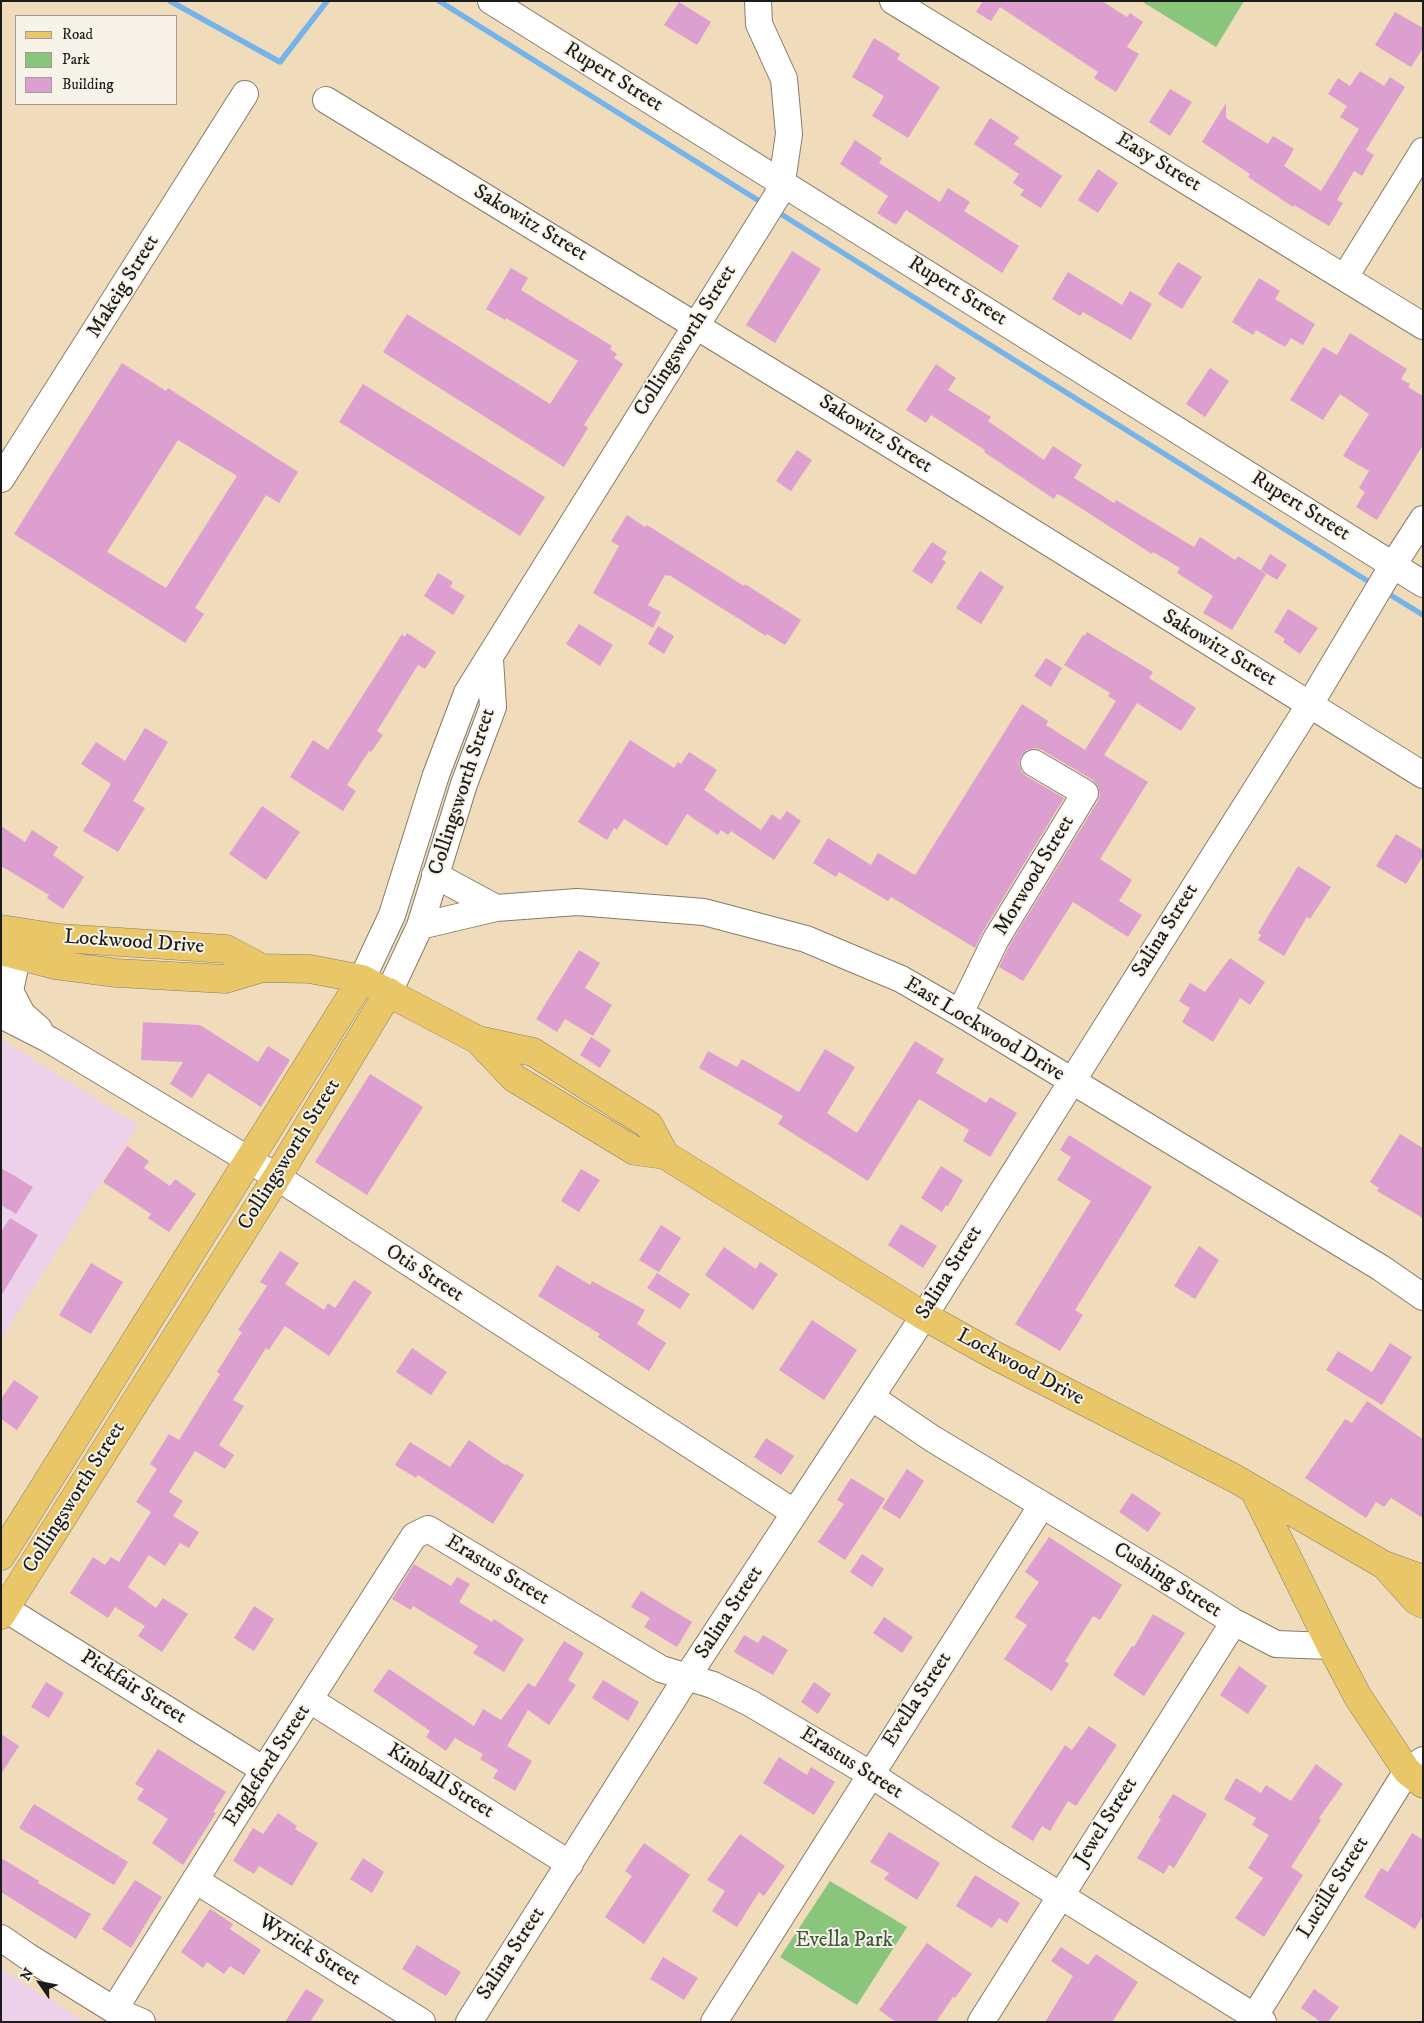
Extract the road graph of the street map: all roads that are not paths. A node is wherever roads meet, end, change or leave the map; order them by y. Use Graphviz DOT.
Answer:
graph roads {
  1 [pos="490,1"];
  2 [pos="758,1"];
  3 [pos="893,1"];
  4 [pos="245,94"];
  5 [pos="326,100"];
  6 [pos="1423,150"];
  7 [pos="774,198"];
  8 [pos="1344,277"];
  9 [pos="696,325"];
  10 [pos="1423,326"];
  11 [pos="1,479"];
  12 [pos="1423,519"];
  13 [pos="1390,570"];
  14 [pos="1423,584"];
  15 [pos="490,659"];
  16 [pos="1310,704"];
  17 [pos="1034,763"];
  18 [pos="1423,775"];
  19 [pos="435,875"];
  20 [pos="496,908"];
  21 [pos="420,926"];
  22 [pos="9,944"];
  23 [pos="362,979"];
  24 [pos="389,992"];
  25 [pos="960,1013"];
  26 [pos="1,1015"];
  27 [pos="50,1040"];
  28 [pos="1071,1082"];
  29 [pos="249,1161"];
  30 [pos="277,1177"];
  31 [pos="1423,1297"];
  32 [pos="924,1316"];
  33 [pos="871,1397"];
  34 [pos="1254,1490"];
  35 [pos="1042,1505"];
  36 [pos="795,1513"];
  37 [pos="428,1529"];
  38 [pos="1,1556"];
  39 [pos="1384,1565"];
  40 [pos="1423,1578"];
  41 [pos="1423,1604"];
  42 [pos="3,1610"];
  43 [pos="1234,1622"];
  44 [pos="1331,1646"];
  45 [pos="687,1677"];
  46 [pos="310,1700"];
  47 [pos="264,1770"];
  48 [pos="1417,1771"];
  49 [pos="870,1774"];
  50 [pos="570,1864"];
  51 [pos="195,1880"];
  52 [pos="1061,1895"];
  53 [pos="1,1938"];
  54 [pos="114,2010"];
  55 [pos="1256,2020"];
  56 [pos="142,2022"];
  57 [pos="422,2022"];
  58 [pos="469,2022"];
  59 [pos="714,2022"];
  60 [pos="981,2022"];
  1 -- 7 [label="street, Rupert Street"];
  2 -- 7 [label="street, Collingsworth Street"];
  3 -- 8 [label="street, Easy Street"];
  4 -- 11 [label="street, Makeig Street"];
  5 -- 9 [label="street, Sakowitz Street"];
  6 -- 8 [label="street"];
  7 -- 9 [label="street, Collingsworth Street"];
  7 -- 13 [label="street, Rupert Street"];
  8 -- 10 [label="street, Easy Street"];
  9 -- 15 [label="street, Collingsworth Street"];
  9 -- 16 [label="street, Sakowitz Street"];
  12 -- 13 [label="street, Salina Street"];
  13 -- 14 [label="street, Rupert Street"];
  13 -- 16 [label="street, Salina Street"];
  15 -- 19 [label="street, Collingsworth Street"];
  15 -- 23 [label="street, Collingsworth Street"];
  16 -- 18 [label="street, Sakowitz Street"];
  16 -- 28 [label="street, Salina Street"];
  17 -- 25 [label="street, Morwood Street"];
  19 -- 20 [label="street"];
  19 -- 21 [label="street, Collingsworth Street"];
  20 -- 21 [label="street, East Lockwood Drive"];
  20 -- 25 [label="street, East Lockwood Drive"];
  21 -- 24 [label="street, Collingsworth Street"];
  22 -- 23 [label="main road, Lockwood Drive"];
  22 -- 27 [label="street, Otis Street"];
  23 -- 24 [label="main road, Lockwood Drive"];
  23 -- 29 [label="main road, Collingsworth Street"];
  24 -- 30 [label="main road, Collingsworth Street"];
  24 -- 32 [label="main road, Lockwood Drive"];
  25 -- 28 [label="street, East Lockwood Drive"];
  26 -- 27 [label="street, Otis Street"];
  27 -- 29 [label="street, Otis Street"];
  28 -- 31 [label="street, East Lockwood Drive"];
  28 -- 32 [label="street, Salina Street"];
  29 -- 30 [label="street, Otis Street"];
  29 -- 38 [label="main road, Collingsworth Street"];
  30 -- 36 [label="street, Otis Street"];
  30 -- 42 [label="main road, Collingsworth Street"];
  32 -- 33 [label="street, Salina Street"];
  32 -- 34 [label="main road, Lockwood Drive"];
  33 -- 35 [label="street, Cushing Street"];
  33 -- 36 [label="street, Salina Street"];
  34 -- 39 [label="main road, Lockwood Drive"];
  34 -- 44 [label="main road"];
  35 -- 43 [label="street, Cushing Street"];
  35 -- 49 [label="street, Evella Street"];
  36 -- 45 [label="street, Salina Street"];
  37 -- 45 [label="street, Erastus Street"];
  37 -- 46 [label="street, Engleford Street"];
  39 -- 40 [label="main road, Lockwood Drive"];
  39 -- 41 [label="main road, Lockwood Drive"];
  42 -- 47 [label="street, Pickfair Street"];
  43 -- 44 [label="street, Cushing Street"];
  43 -- 52 [label="street, Jewel Street"];
  44 -- 48 [label="main road"];
  45 -- 49 [label="street, Erastus Street"];
  45 -- 50 [label="street, Salina Street"];
  46 -- 47 [label="street, Engleford Street"];
  46 -- 50 [label="street, Kimball Street"];
  47 -- 51 [label="street, Engleford Street"];
  48 -- 55 [label="street, Lucille Street"];
  49 -- 52 [label="street, Erastus Street"];
  49 -- 59 [label="street, Evella Street"];
  50 -- 58 [label="street, Salina Street"];
  51 -- 54 [label="street, Engleford Street"];
  51 -- 57 [label="street, Wyrick Street"];
  52 -- 55 [label="street, Erastus Street"];
  52 -- 60 [label="street, Jewel Street"];
  53 -- 54 [label="street"];
  54 -- 56 [label="street"];
}
